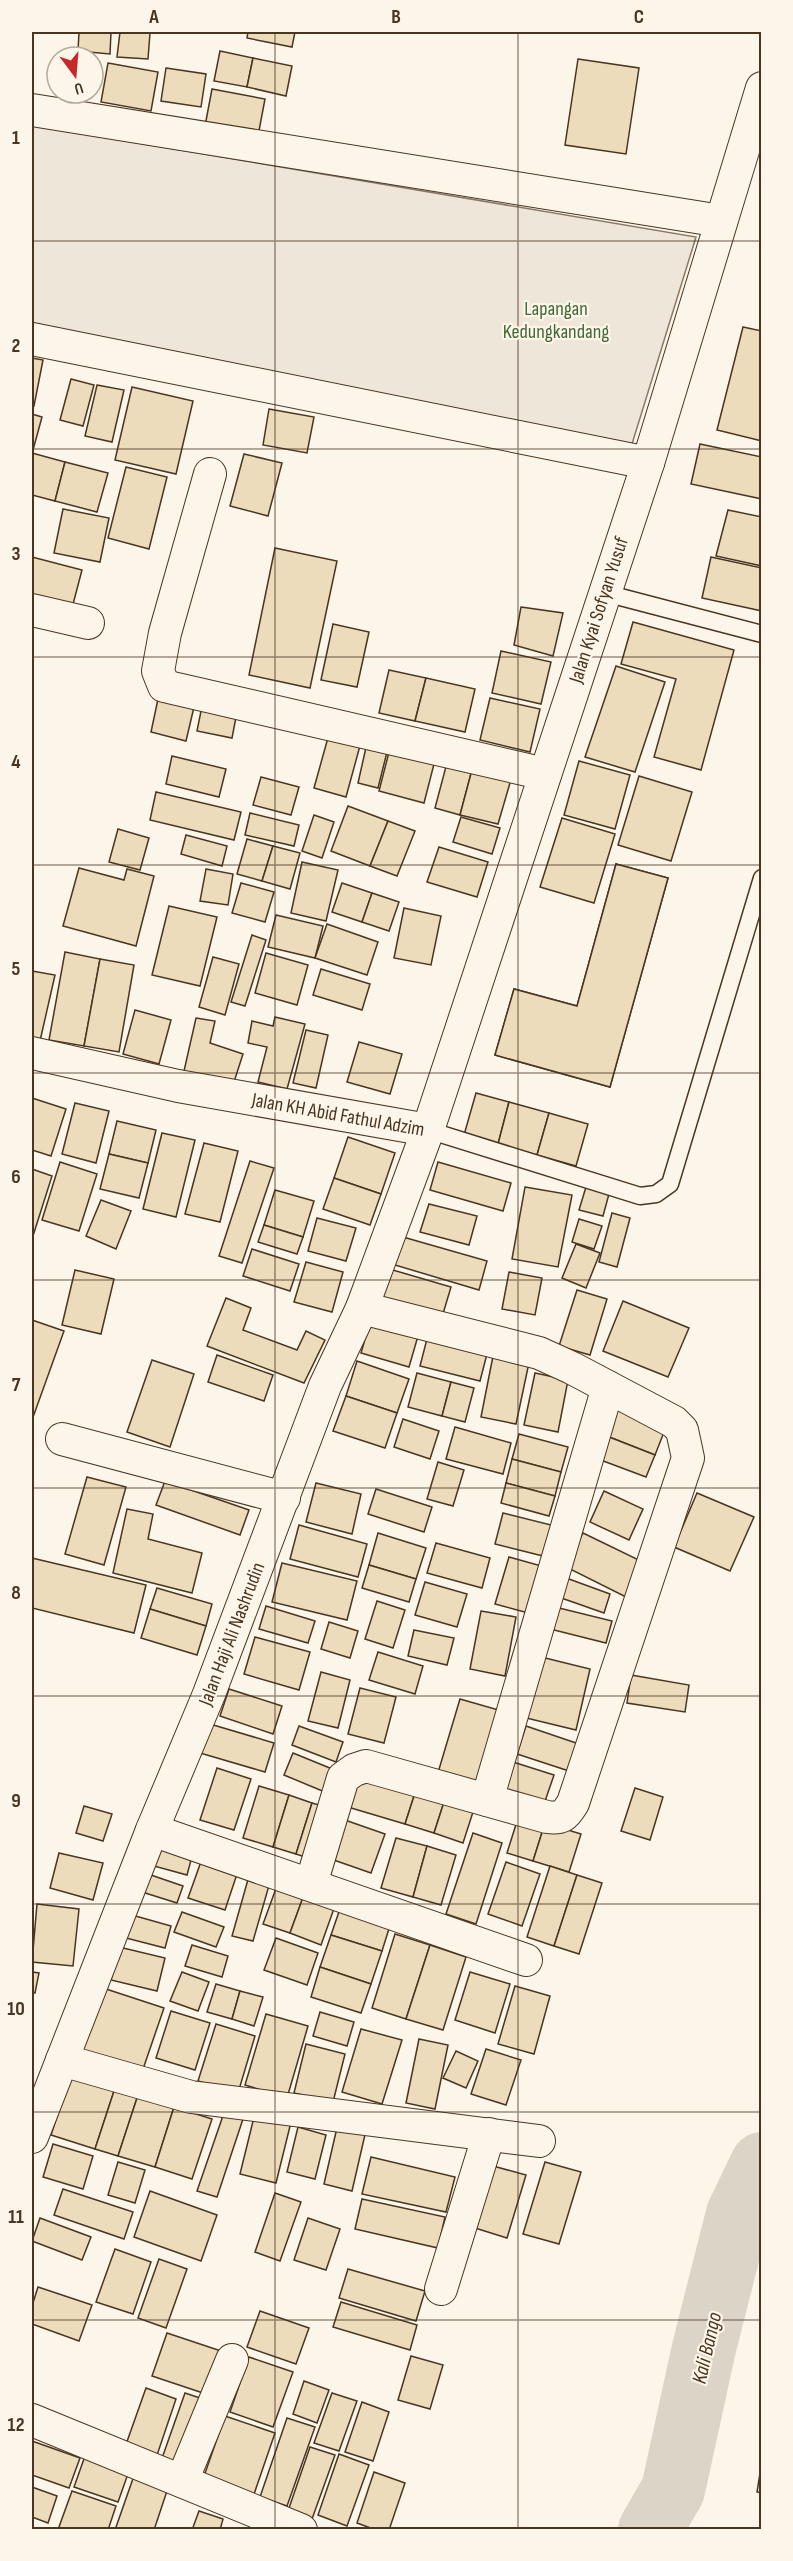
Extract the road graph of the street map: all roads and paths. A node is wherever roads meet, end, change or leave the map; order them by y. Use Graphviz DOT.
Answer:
graph roads {
  1 [pos="762,88"];
  2 [pos="32,110"];
  3 [pos="721,220"];
  4 [pos="32,339"];
  5 [pos="648,463"];
  6 [pos="210,474"];
  7 [pos="605,593"];
  8 [pos="32,610"];
  9 [pos="88,623"];
  10 [pos="762,634"];
  11 [pos="545,774"];
  12 [pos="762,878"];
  13 [pos="32,1053"];
  14 [pos="428,1130"];
  15 [pos="362,1308"];
  16 [pos="608,1387"];
  17 [pos="62,1439"];
  18 [pos="284,1498"];
  19 [pos="487,1800"];
  20 [pos="152,1830"];
  21 [pos="311,1884"];
  22 [pos="526,1960"];
  23 [pos="62,2060"];
  24 [pos="489,2134"];
  25 [pos="32,2138"];
  26 [pos="539,2140"];
  27 [pos="441,2289"];
  28 [pos="232,2360"];
  29 [pos="32,2420"];
  30 [pos="182,2481"];
  31 [pos="301,2529"];
  1 -- 3 [label="street, Jalan Kyai Sofyan Yusuf"];
  2 -- 3 [label="street"];
  3 -- 5 [label="street, Jalan Kyai Sofyan Yusuf"];
  4 -- 5 [label="street"];
  5 -- 7 [label="street, Jalan Kyai Sofyan Yusuf"];
  6 -- 11 [label="street"];
  7 -- 10 [label="lane"];
  7 -- 11 [label="street, Jalan Kyai Sofyan Yusuf"];
  8 -- 9 [label="street"];
  11 -- 14 [label="street, Jalan Kyai Sofyan Yusuf"];
  12 -- 14 [label="lane, Jalan KH Abid Fathul Adzim"];
  13 -- 14 [label="street, Jalan KH Abid Fathul Adzim"];
  14 -- 15 [label="street, Jalan Haji Ali Nashrudin"];
  15 -- 16 [label="street"];
  15 -- 18 [label="street, Jalan Haji Ali Nashrudin"];
  16 -- 19 [label="street"];
  16 -- 19 [label="street"];
  17 -- 18 [label="street"];
  18 -- 20 [label="street, Jalan Haji Ali Nashrudin"];
  19 -- 21 [label="street"];
  20 -- 21 [label="street"];
  20 -- 23 [label="street, Jalan Haji Ali Nashrudin"];
  21 -- 22 [label="street"];
  23 -- 24 [label="street"];
  23 -- 25 [label="street, Jalan Haji Ali Nashrudin"];
  24 -- 26 [label="street"];
  24 -- 27 [label="street"];
  28 -- 30 [label="street"];
  29 -- 30 [label="street"];
  30 -- 31 [label="street"];
}
